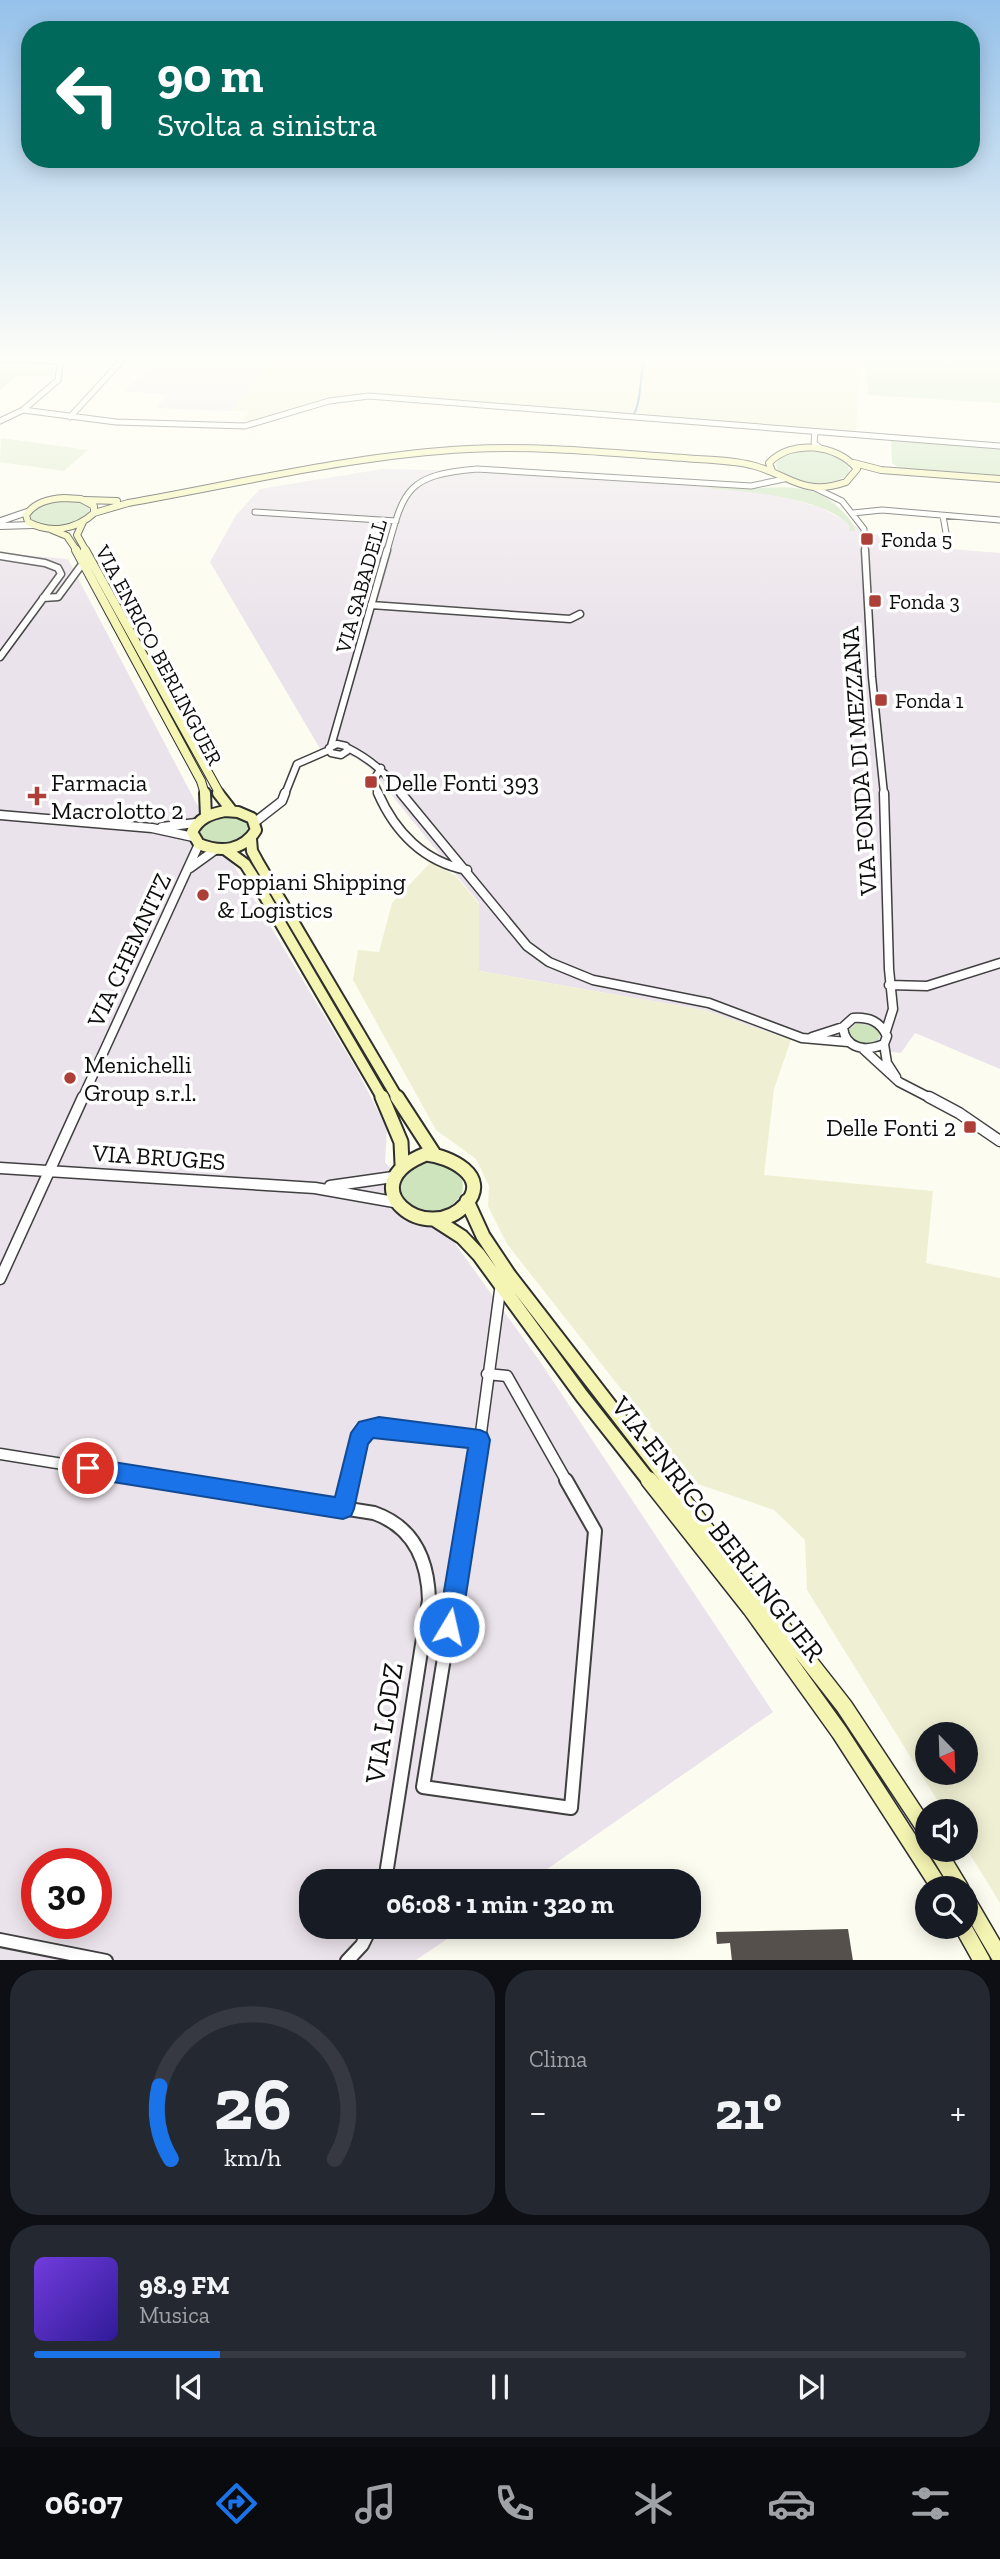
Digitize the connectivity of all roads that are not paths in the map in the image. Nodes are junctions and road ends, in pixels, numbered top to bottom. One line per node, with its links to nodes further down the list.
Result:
1 (443, 448): 14 (main road)
2 (600, 448): 6 (main road)
3 (803, 448): 6 (main road)
4 (814, 448): 5 (main road)
5 (821, 449): 7 (main road)
6 (772, 457): 8 (main road)
7 (854, 463): 9 (main road); 11 (main road)
8 (772, 471): 10 (main road); 18 (main road)
9 (853, 477): 11 (main road); 12 (main road)
10 (784, 479): 13 (main road); 22 (street, VIA SABADELL)
11 (1000, 482)
12 (842, 483): 13 (main road); 15 (street)
13 (804, 485): 15 (street)
14 (85, 500): 16 (main road); 18 (main road)
15 (842, 501): 19 (street)
16 (27, 512): 24 (street); 25 (main road)
17 (255, 512): 22 (street)
18 (94, 513): 23 (main road)
19 (853, 513): 20 (street); 50 (street, VIA FONDA DI MEZZANA)
20 (943, 516): 21 (street); 27 (street)
21 (1000, 520)
22 (396, 521): 31 (street, VIA SABADELL)
23 (83, 522): 26 (main road); 38 (main road, VIA ENRICO BERLINGUER)
24 (0, 523): 25 (street)
25 (33, 525): 26 (main road)
26 (50, 529): 29 (main road, VIA ENRICO BERLINGUER)
27 (948, 544)
28 (0, 556): 30 (street)
29 (83, 563): 30 (street); 40 (main road, VIA ENRICO BERLINGUER)
30 (43, 598): 33 (street)
31 (371, 605): 32 (street); 34 (street, VIA SABADELL)
32 (580, 614)
33 (0, 657)
34 (336, 735): 35 (street); 36 (street, VIA SABADELL)
35 (345, 748): 36 (street); 37 (street)
36 (331, 750): 41 (street)
37 (381, 768): 48 (street); 48 (street)
38 (232, 811): 40 (main road); 41 (main road)
39 (0, 816): 43 (street)
40 (206, 816): 42 (main road)
41 (251, 818): 44 (main road)
42 (196, 823): 43 (street); 45 (main road)
43 (152, 828): 45 (street)
44 (251, 839): 46 (main road); 61 (main road, VIA ENRICO BERLINGUER)
45 (196, 841): 46 (main road); 47 (street, VIA CHEMNITZ)
46 (221, 850): 47 (street, VIA CHEMNITZ); 62 (main road)
47 (190, 868): 64 (street, VIA CHEMNITZ)
48 (467, 870): 55 (street)
49 (1000, 963): 50 (street)
50 (889, 985): 51 (street, VIA FONDA DI MEZZANA)
51 (893, 1009): 52 (street); 54 (street, VIA FONDA DI MEZZANA)
52 (872, 1019): 53 (street); 54 (street)
53 (843, 1027): 55 (street); 56 (street)
54 (886, 1031): 57 (street)
55 (805, 1038): 56 (street)
56 (848, 1042): 58 (street)
57 (884, 1044): 58 (street); 59 (street)
58 (862, 1048): 59 (street)
59 (899, 1083): 60 (street)
60 (1000, 1140)
61 (434, 1154): 62 (main road); 67 (main road, VIA ENRICO BERLINGUER)
62 (402, 1164): 65 (main road)
63 (0, 1168): 64 (street, VIA BRUGES)
64 (49, 1171): 66 (street, VIA BRUGES); 70 (street, VIA CHEMNITZ)
65 (393, 1177): 66 (street, VIA BRUGES); 68 (main road)
66 (315, 1188): 68 (street, VIA BRUGES)
67 (467, 1201): 69 (main road); 76 (main road, VIA ENRICO BERLINGUER)
68 (394, 1202): 69 (main road, VIA ENRICO BERLINGUER)
69 (434, 1219): 71 (main road, VIA ENRICO BERLINGUER)
70 (0, 1279)
71 (500, 1283): 72 (street); 78 (main road, VIA ENRICO BERLINGUER)
72 (487, 1374): 73 (street); 73 (street)
73 (480, 1440): 75 (street)
74 (0, 1454): 75 (street, VIA LODZ)
75 (343, 1509): 77 (street, VIA LODZ)
76 (915, 1813)
77 (386, 1869)
78 (932, 1876)
79 (978, 1936): 83 (main road)
80 (365, 1939): 85 (street)
81 (974, 1939): 86 (main road)
82 (0, 1940): 84 (street)
83 (1000, 1957)
84 (101, 1960)
85 (348, 1960)
86 (982, 1960)

